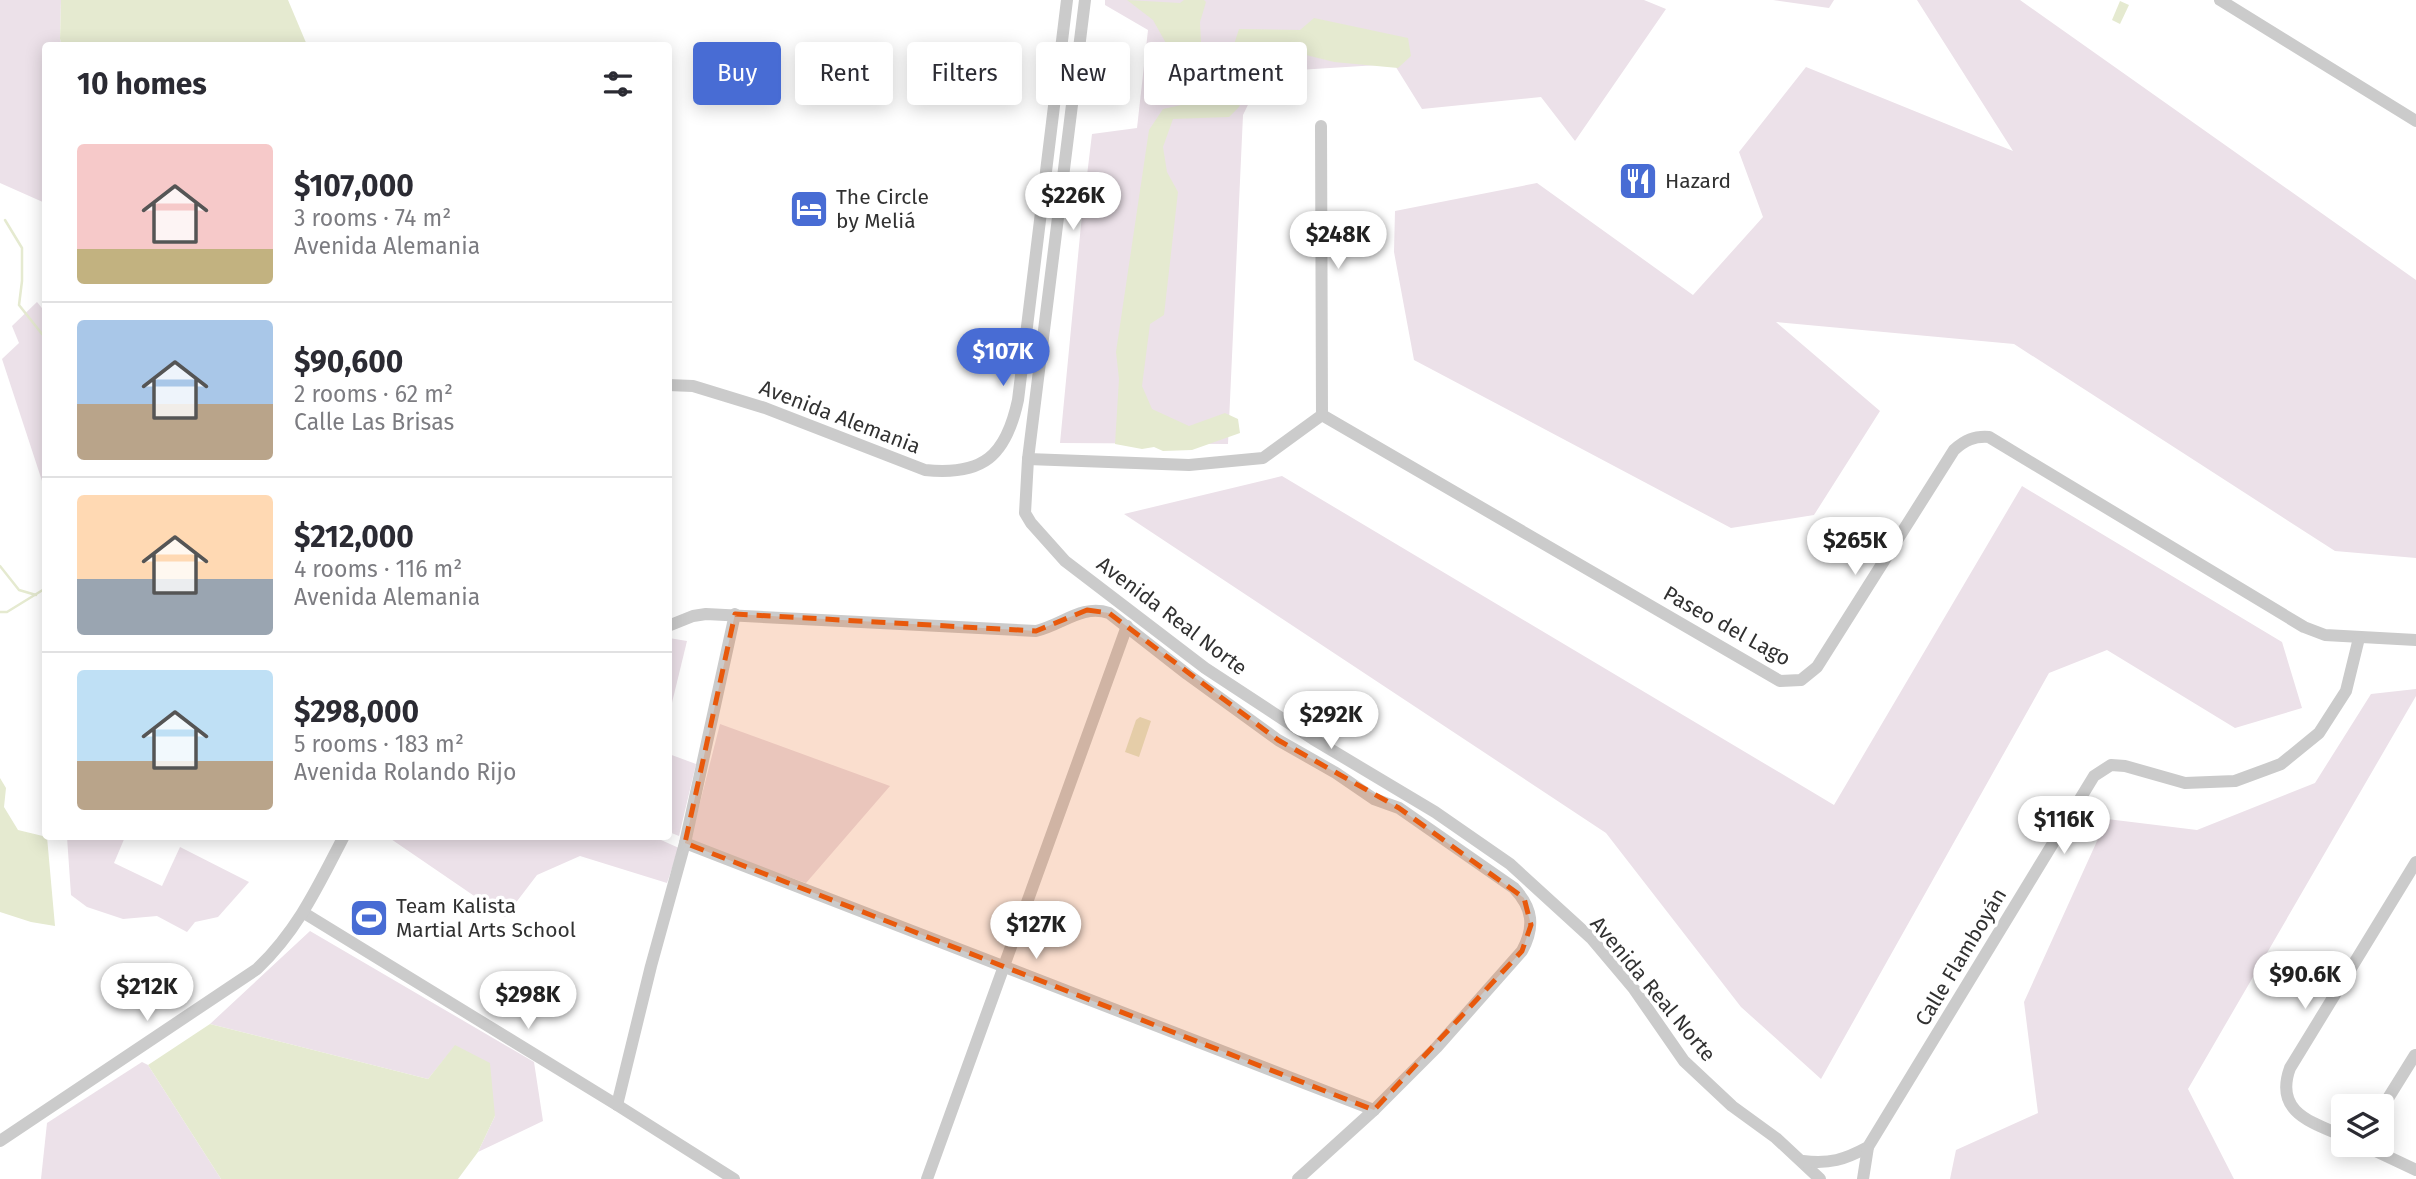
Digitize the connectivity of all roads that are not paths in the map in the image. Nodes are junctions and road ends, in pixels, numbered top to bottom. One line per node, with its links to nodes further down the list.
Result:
1 (1067, 0): 6 (street, Avenida Alemania)
2 (1085, 0): 8 (street, Avenida Real Norte)
3 (2220, 0): 4 (street)
4 (2416, 121)
5 (1321, 126): 7 (street)
6 (672, 385)
7 (1322, 415): 8 (street); 12 (street, Paseo del Lago)
8 (1028, 459): 27 (street, Avenida Real Norte)
9 (735, 614): 10 (street); 11 (street); 15 (street)
10 (672, 624)
11 (1127, 626): 18 (street); 22 (street)
12 (2359, 638): 13 (street); 25 (street, Calle Flamboyán)
13 (2416, 640)
14 (342, 840): 17 (street)
15 (685, 843): 18 (street); 21 (street)
16 (2416, 862): 23 (street)
17 (304, 913): 21 (street); 24 (street)
18 (1005, 967): 22 (street); 30 (street)
19 (2415, 1055): 20 (street)
20 (2391, 1094)
21 (617, 1104): 29 (street)
22 (1374, 1110): 31 (street)
23 (2331, 1130)
24 (0, 1141)
25 (1868, 1147): 27 (street); 33 (street)
26 (2388, 1157): 28 (street)
27 (1803, 1161): 32 (street, Avenida Real Norte)
28 (2416, 1170)
29 (734, 1179)
30 (927, 1179)
31 (1298, 1179)
32 (1820, 1179)
33 (1863, 1179)

